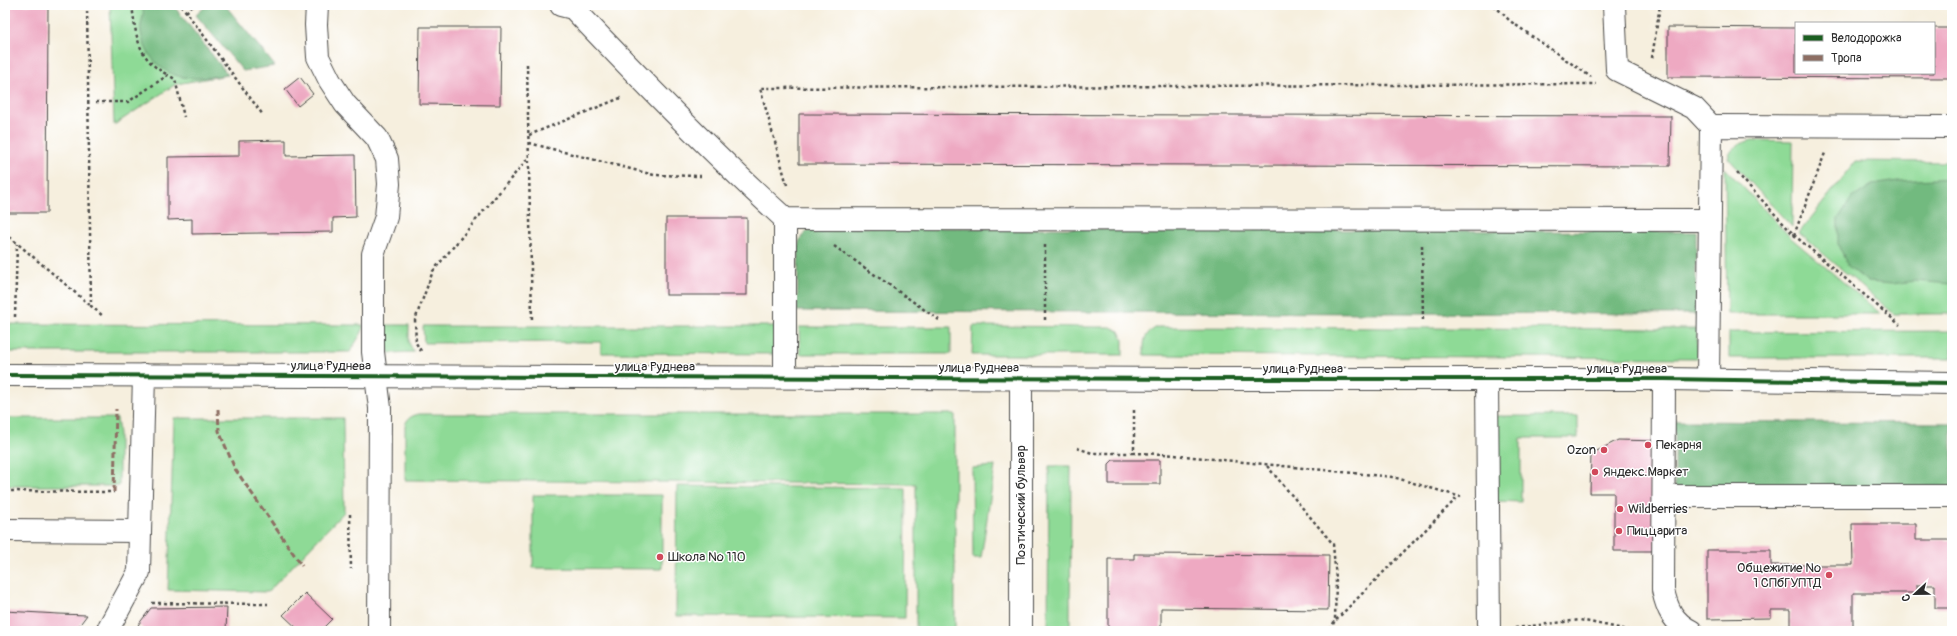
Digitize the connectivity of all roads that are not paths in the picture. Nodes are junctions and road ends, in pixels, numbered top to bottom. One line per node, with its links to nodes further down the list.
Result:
1 (317, 5): 10 (street)
2 (561, 5): 6 (street)
3 (1614, 5): 5 (street)
4 (1952, 127): 5 (street)
5 (1711, 136): 7 (street)
6 (791, 220): 7 (street); 11 (street)
7 (1709, 220): 15 (street)
8 (5, 375): 9 (street, улица Руднева)
9 (144, 375): 10 (street, улица Руднева); 20 (street)
10 (376, 376): 11 (street, улица Руднева); 22 (street)
11 (785, 377): 12 (street, улица Руднева)
12 (1022, 378): 13 (street, улица Руднева); 23 (street, Поэтический бульвар)
13 (1487, 379): 14 (street, улица Руднева); 24 (street)
14 (1664, 379): 15 (street, улица Руднева); 17 (street)
15 (1708, 380): 16 (street, улица Руднева)
16 (1952, 383)
17 (1664, 496): 18 (street); 25 (street)
18 (1952, 496)
19 (5, 530): 20 (street)
20 (140, 531): 21 (street)
21 (107, 631)
22 (379, 631)
23 (1020, 631)
24 (1488, 631)
25 (1691, 631)

